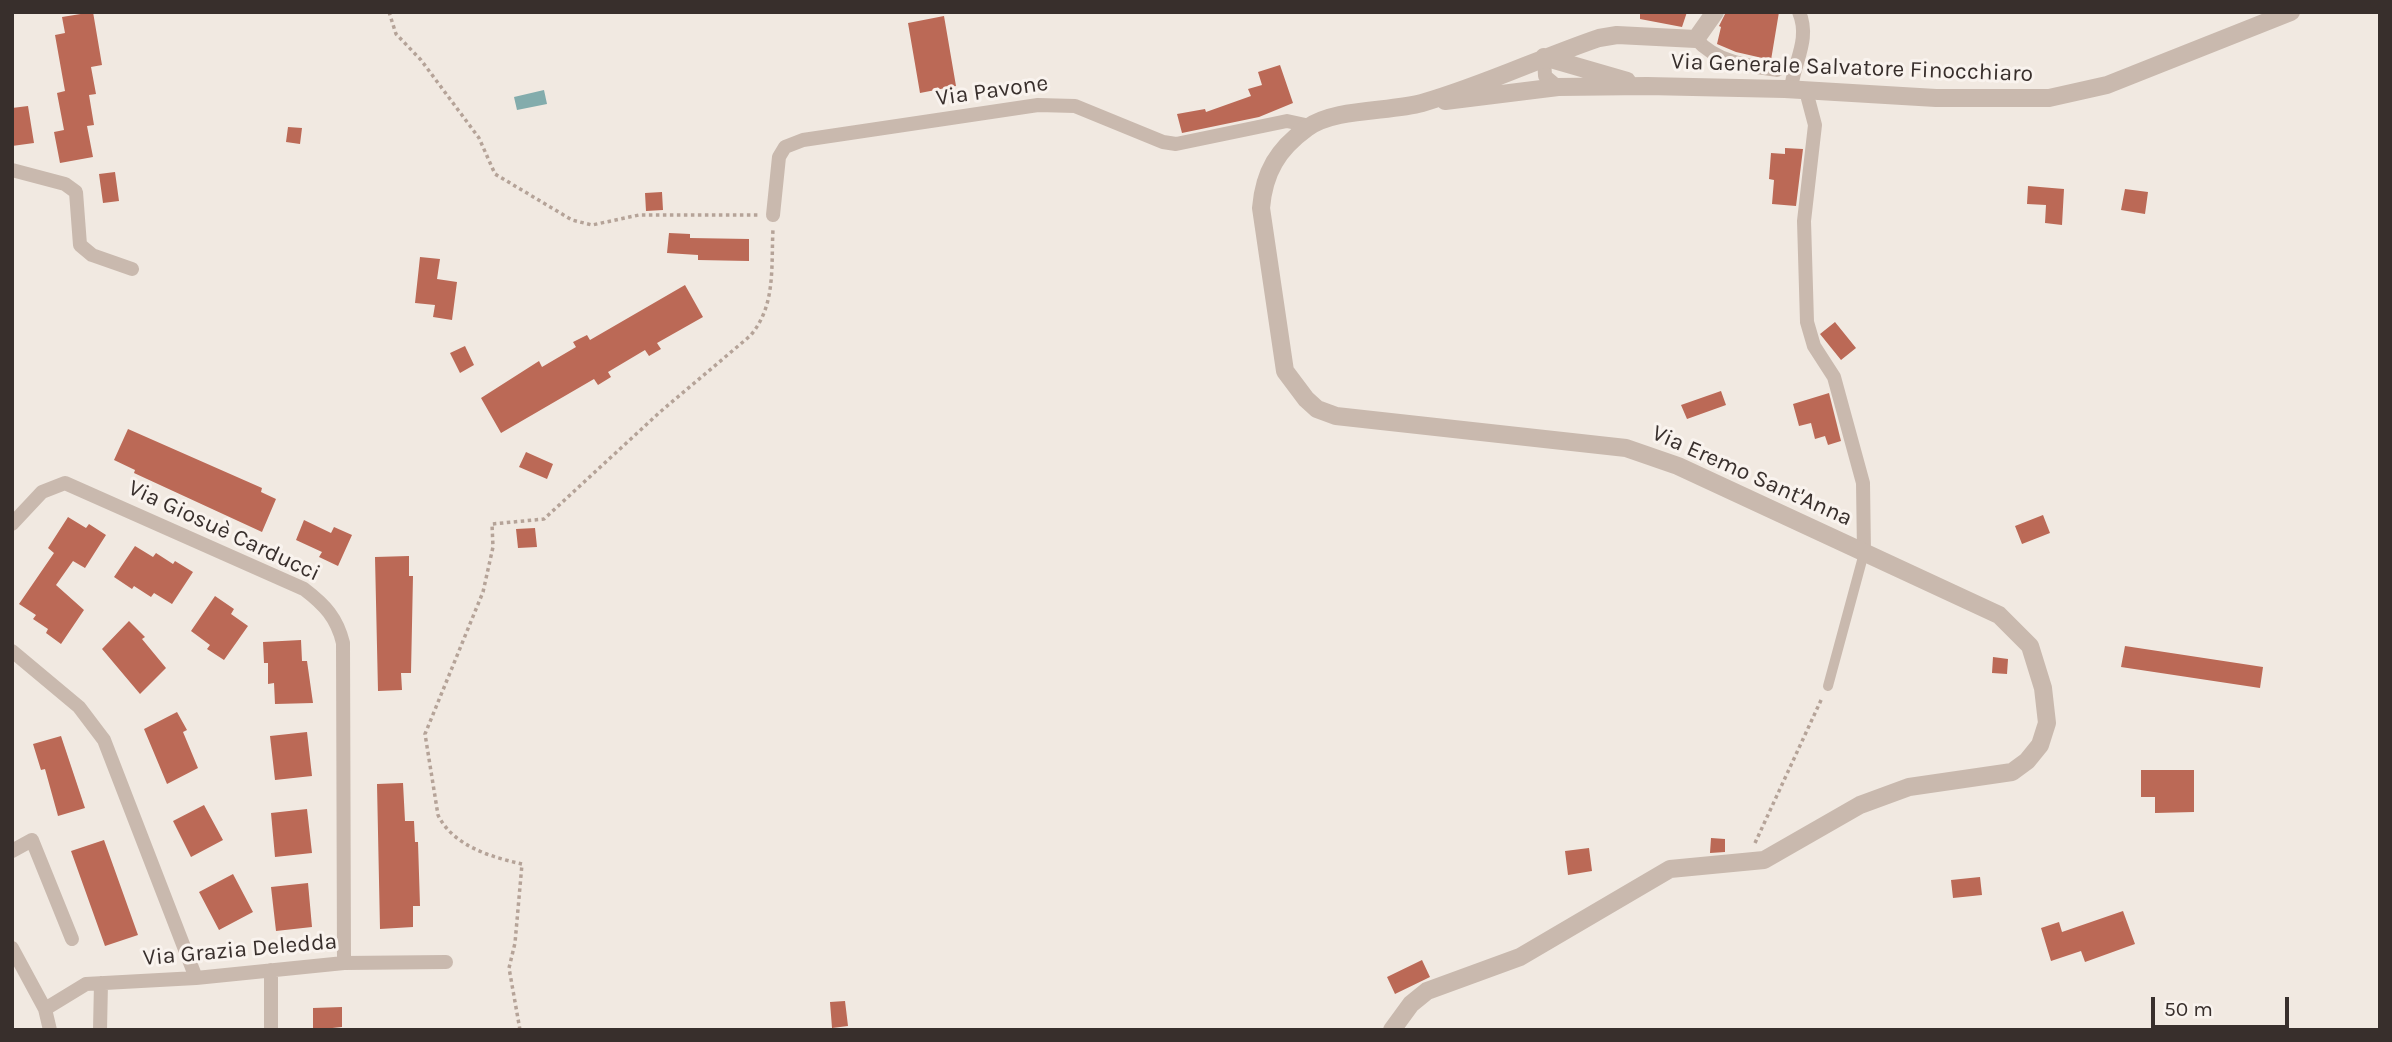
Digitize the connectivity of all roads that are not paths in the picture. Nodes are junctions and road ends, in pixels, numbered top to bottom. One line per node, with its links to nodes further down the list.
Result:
1 (1715, 12): 4 (street)
2 (1799, 12): 9 (street)
3 (2291, 12): 9 (street, Via Generale Salvatore Finocchiaro)
4 (1696, 39): 5 (street, Via Eremo Sant'Anna); 6 (street)
5 (1544, 57): 7 (street); 8 (street); 10 (street, Via Eremo Sant'Anna)
6 (1777, 70)
7 (1647, 86): 8 (street); 9 (street, Via Generale Salvatore Finocchiaro)
8 (1558, 87): 10 (street)
9 (1799, 90): 16 (street)
10 (1421, 103): 11 (street, Via Eremo Sant'Anna)
11 (1310, 126): 13 (street, Via Pavone); 16 (street, Via Eremo Sant'Anna)
12 (12, 170): 14 (street)
13 (773, 215)
14 (132, 269)
15 (12, 524): 23 (street, Via Giosuè Carducci)
16 (1864, 553): 18 (street); 31 (street, Via Eremo Sant'Anna)
17 (12, 651): 25 (street)
18 (1828, 686)
19 (12, 850): 20 (street)
20 (72, 939)
21 (12, 948): 27 (street)
22 (446, 962): 23 (street, Via Grazia Deledda)
23 (344, 963): 24 (street, Via Grazia Deledda)
24 (271, 970): 25 (street, Via Grazia Deledda); 30 (street)
25 (196, 978): 26 (street, Via Grazia Deledda)
26 (101, 983): 27 (street, Via Grazia Deledda); 29 (street)
27 (45, 1009): 28 (street)
28 (50, 1030)
29 (100, 1030)
30 (271, 1030)
31 (1392, 1030)

